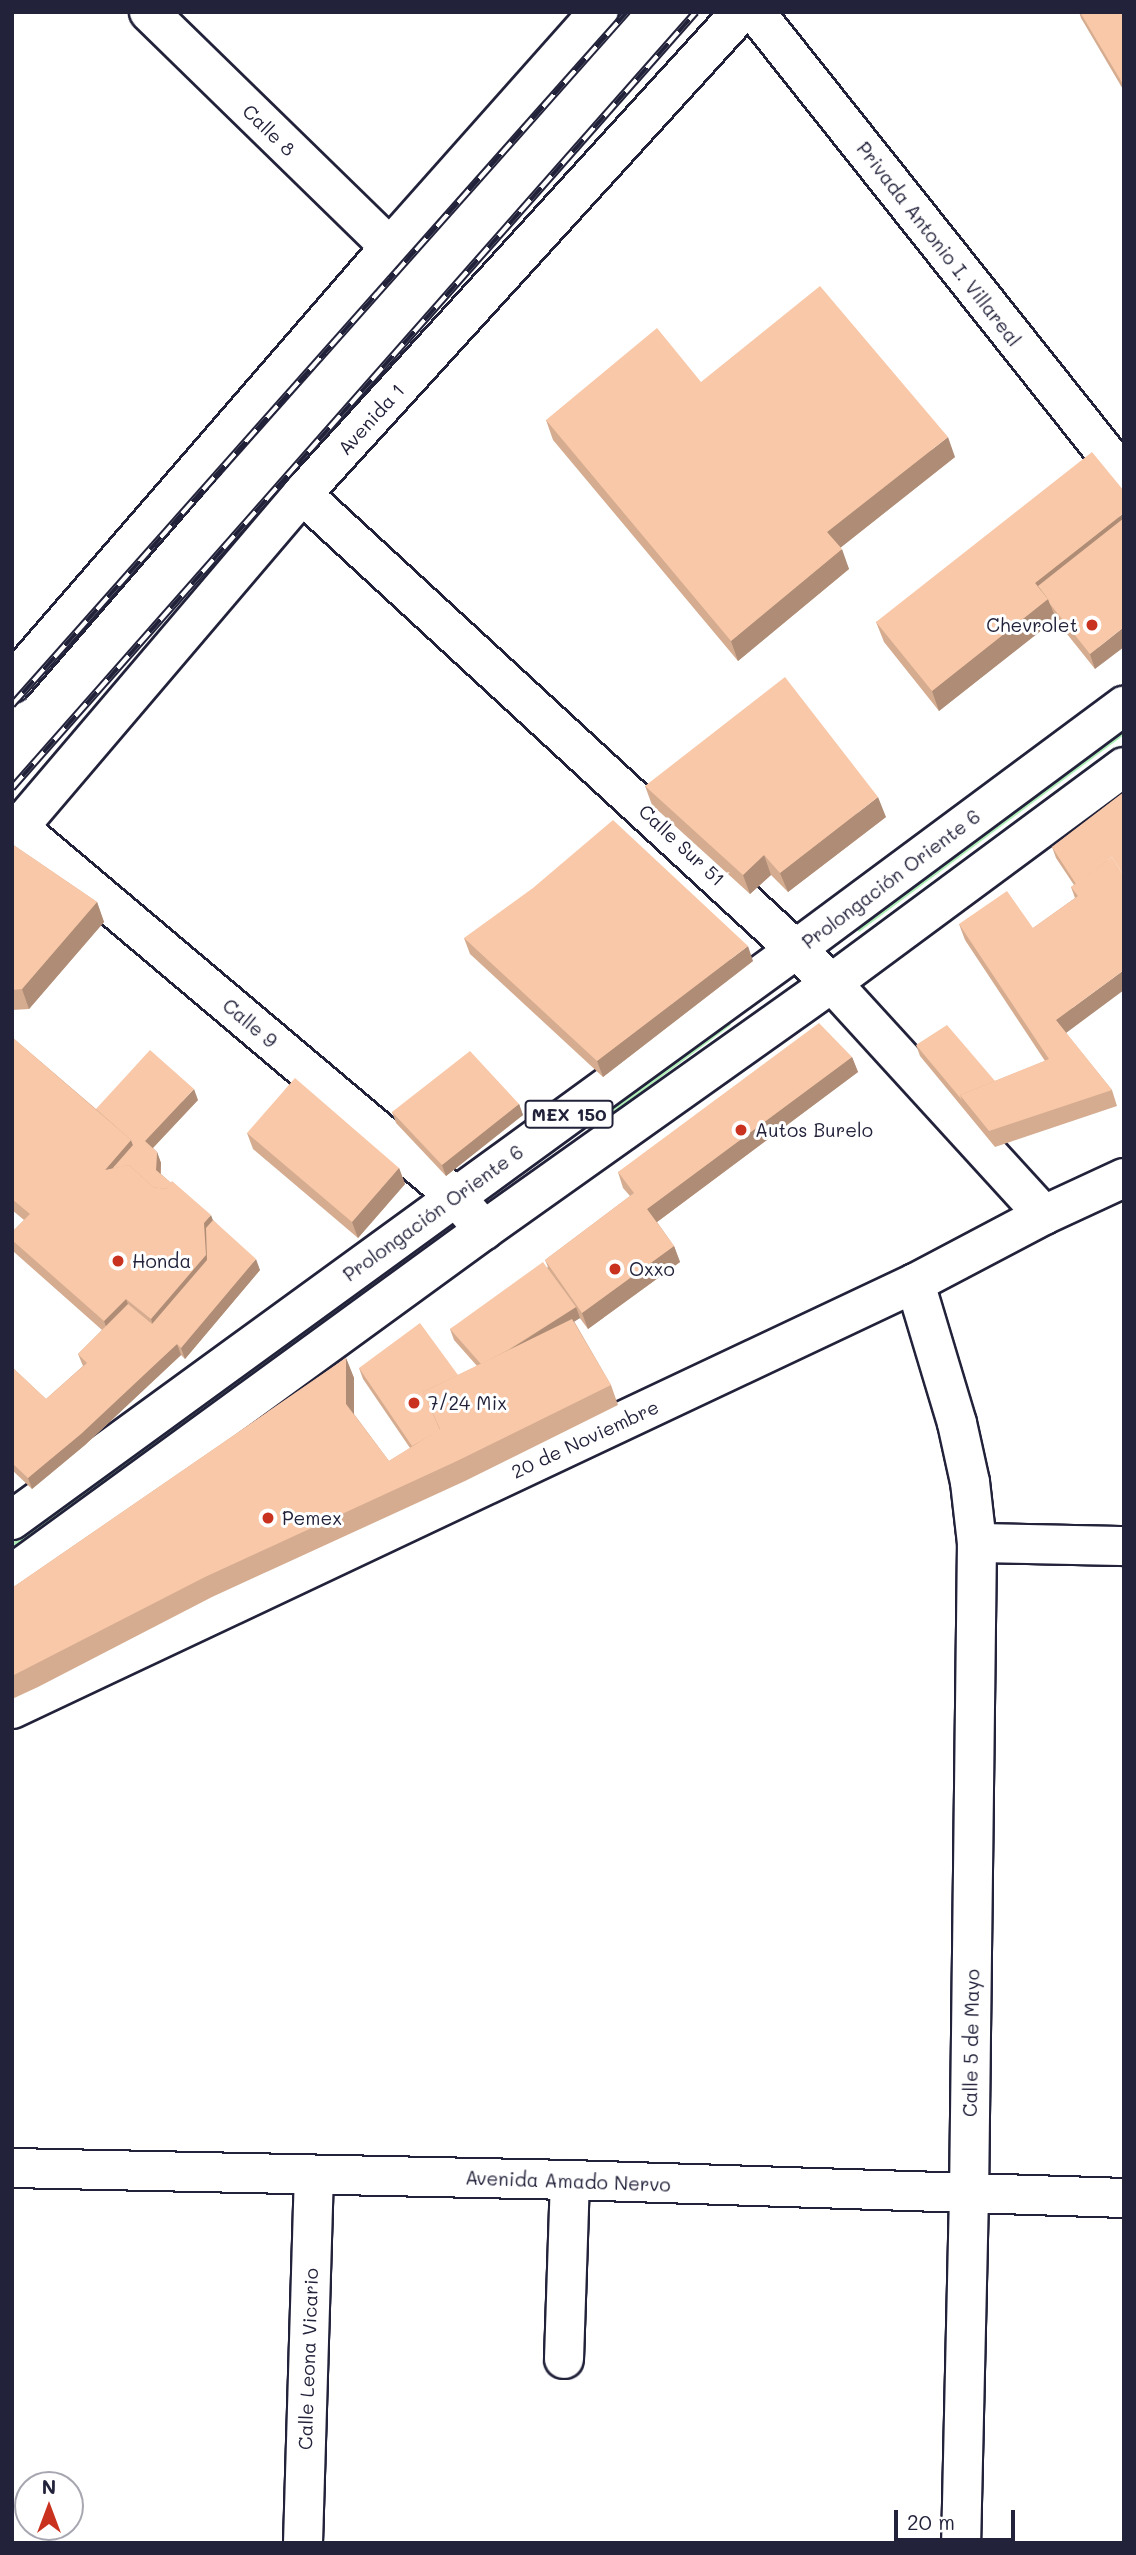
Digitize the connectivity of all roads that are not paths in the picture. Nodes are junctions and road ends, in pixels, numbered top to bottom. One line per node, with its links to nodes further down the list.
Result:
1 (149, 12): 5 (street, Calle 8)
2 (599, 12): 5 (street)
3 (741, 12): 7 (street, Avenida 1)
4 (755, 12): 6 (street, Privada Antonio I. Villareal)
5 (390, 247): 8 (street)
6 (1124, 476)
7 (302, 494): 11 (street, Avenida 1); 12 (street, Calle Sur 51)
8 (12, 683)
9 (1124, 706): 12 (street, Prolongación Oriente 6 / MEX 150)
10 (1124, 767): 13 (street, MEX 150)
11 (14, 828): 15 (street, Calle 9)
12 (795, 950): 13 (street, Calle Sur 51); 15 (street, Prolongación Oriente 6 / MEX 150)
13 (832, 983): 16 (street, Calle Sur 51); 17 (street, MEX 150)
14 (1124, 1178): 16 (street, 20 de Noviembre)
15 (455, 1196): 17 (street, Calle 9); 19 (street, Prolongación Oriente 6 / MEX 150)
16 (1044, 1215): 18 (street, 20 de Noviembre)
17 (484, 1230): 22 (street, MEX 150)
18 (915, 1283): 20 (street); 23 (street, 20 de Noviembre)
19 (12, 1520)
20 (977, 1543): 21 (street); 27 (street, Calle 5 de Mayo)
21 (1124, 1546)
22 (12, 1574)
23 (12, 1709)
24 (12, 2168): 25 (street, Avenida Amado Nervo)
25 (314, 2176): 26 (street, Avenida Amado Nervo); 30 (street, Calle Leona Vicario)
26 (570, 2180): 27 (street, Avenida Amado Nervo); 29 (street)
27 (969, 2195): 28 (street, Avenida Amado Nervo); 31 (street, Calle 5 de Mayo)
28 (1124, 2198)
29 (564, 2359)
30 (303, 2543)
31 (961, 2543)

